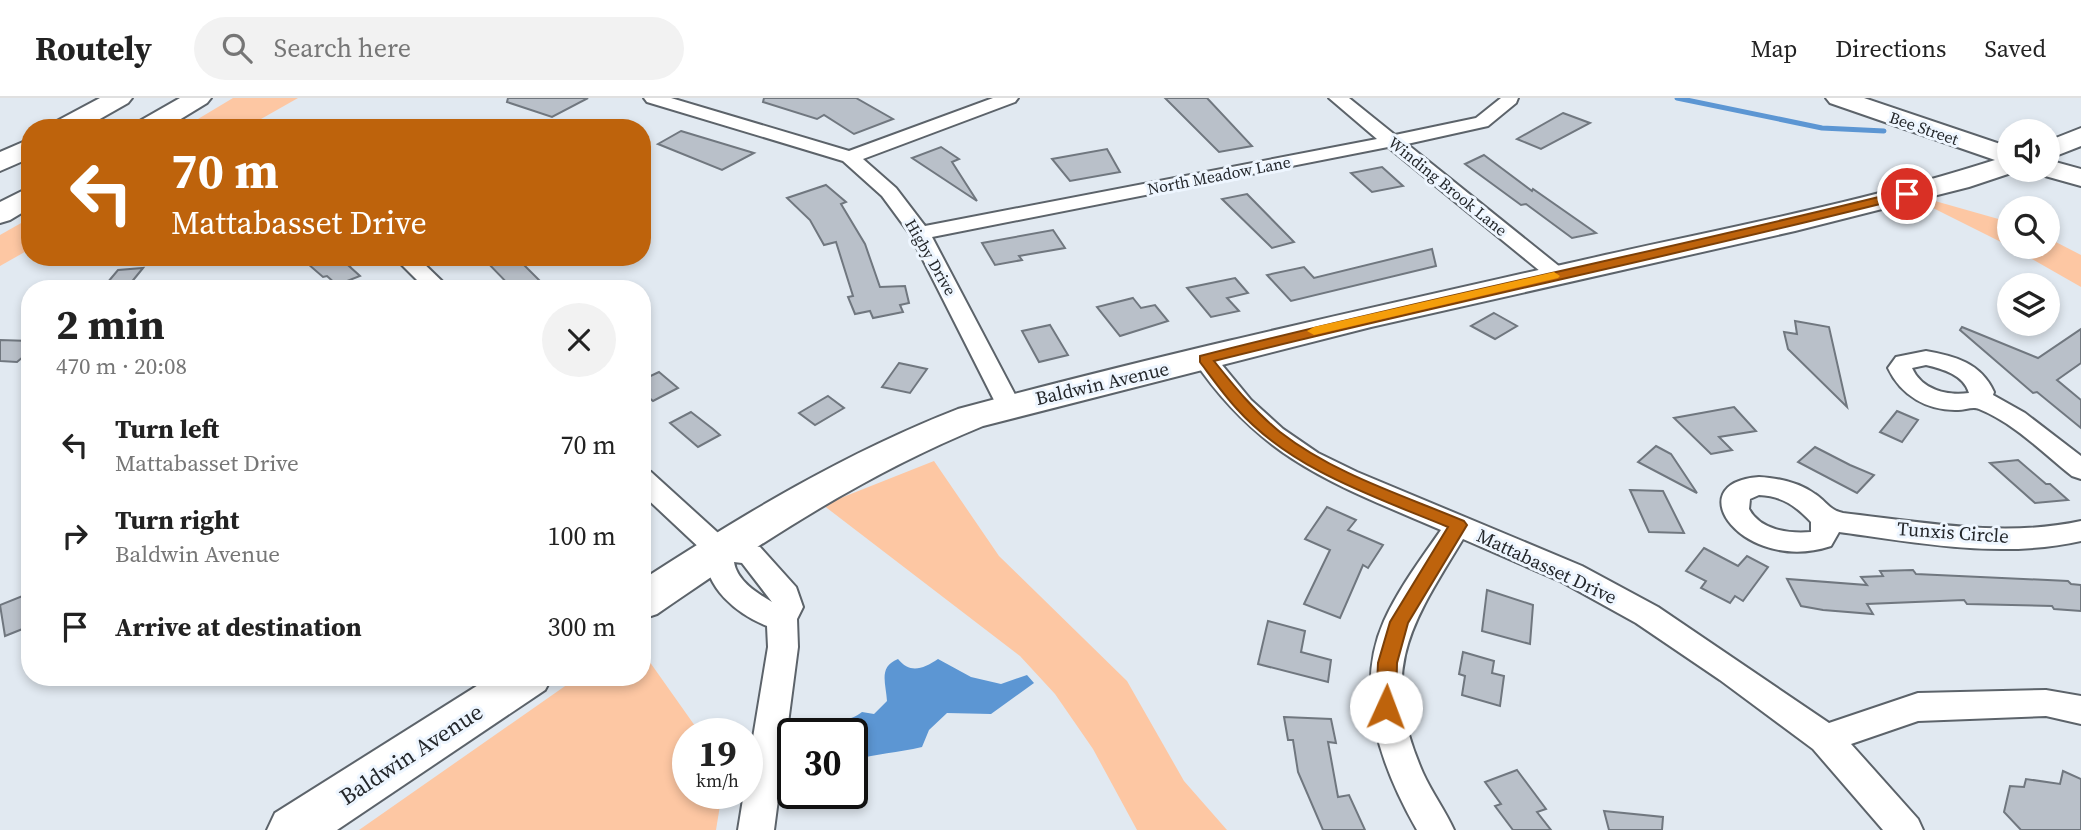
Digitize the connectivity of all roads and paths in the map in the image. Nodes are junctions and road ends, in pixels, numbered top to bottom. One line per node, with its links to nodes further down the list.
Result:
1 (99, 98): 9 (main road)
2 (119, 98): 10 (main road)
3 (198, 98): 11 (main road)
4 (653, 98): 17 (street, Higby Drive)
5 (1009, 98): 17 (street)
6 (1338, 98): 13 (street, Winding Brook Lane)
7 (1839, 98): 16 (main road, Bee Street)
8 (1514, 99): 13 (street, North Meadow Lane)
9 (63, 119)
10 (80, 119)
11 (162, 119)
12 (2081, 136): 14 (main road)
13 (1392, 141): 24 (street, North Meadow Lane); 26 (street, Winding Brook Lane)
14 (2060, 146)
15 (21, 152): 18 (main road)
16 (1997, 152)
17 (850, 157): 24 (street, Higby Drive)
18 (0, 163)
19 (1997, 168): 26 (main road, Baldwin Avenue)
20 (2060, 172): 21 (main road)
21 (2081, 178)
22 (21, 201): 23 (main road)
23 (0, 214)
24 (920, 233): 30 (street, Higby Drive)
25 (414, 266): 27 (street)
26 (1559, 275): 28 (main road, Baldwin Avenue)
27 (429, 280)
28 (1205, 359): 30 (main road, Baldwin Avenue); 34 (street, Mattabasset Drive)
29 (1979, 398): 31 (street)
30 (1009, 405): 36 (main road, Baldwin Avenue)
31 (2081, 470)
32 (651, 486): 36 (street)
33 (1824, 519): 35 (street, Tunxis Circle)
34 (1458, 525): 40 (street, Mattabasset Drive); 43 (street)
35 (2081, 531)
36 (719, 550): 37 (main road, Baldwin Avenue); 42 (street)
37 (651, 595)
38 (515, 686): 41 (main road, Baldwin Avenue)
39 (2081, 709): 40 (street)
40 (1825, 739): 44 (street, Mattabasset Drive)
41 (293, 830)
42 (755, 830)
43 (1436, 830)
44 (1905, 830)

